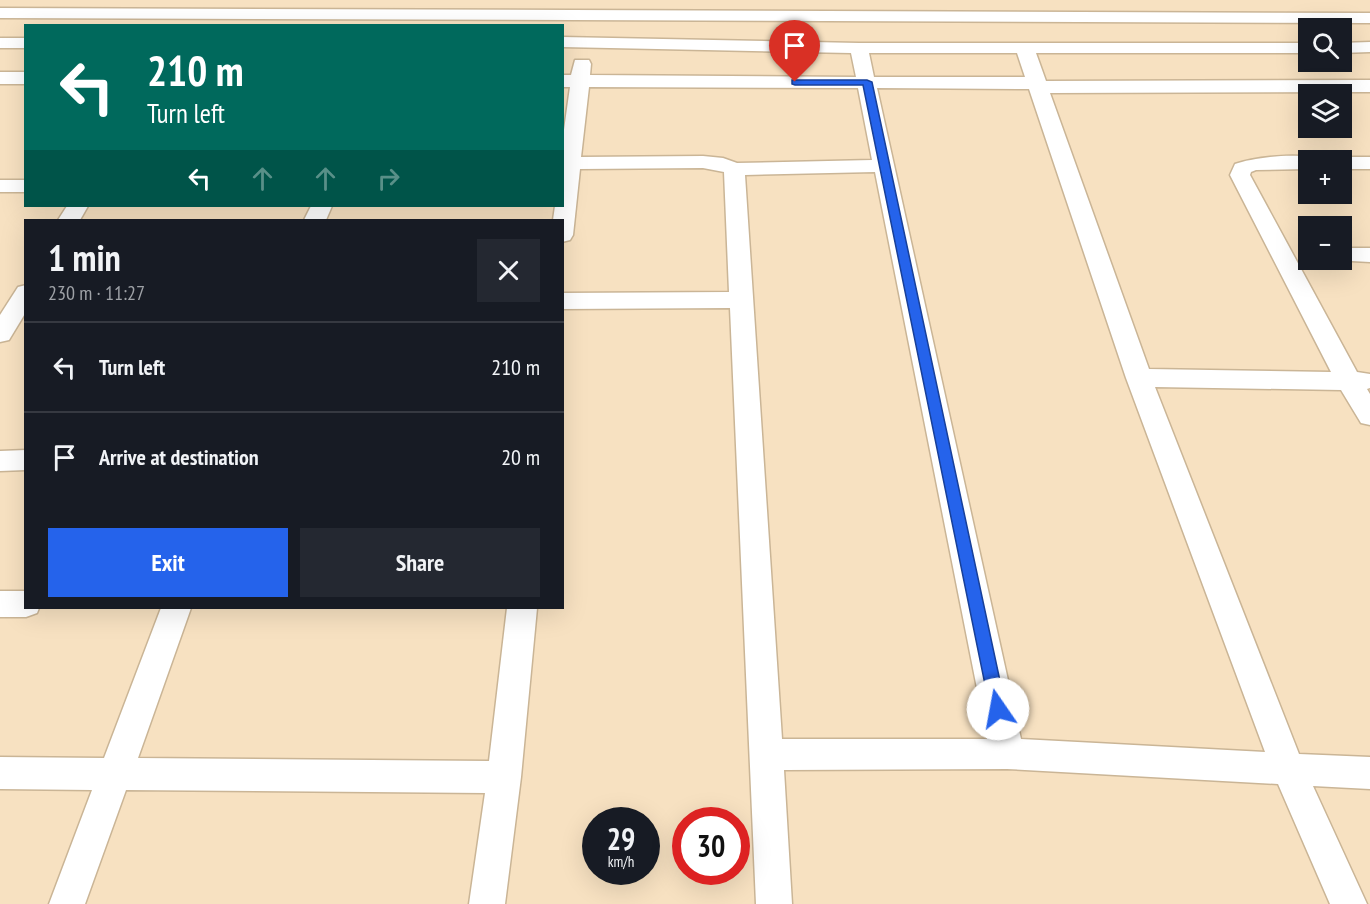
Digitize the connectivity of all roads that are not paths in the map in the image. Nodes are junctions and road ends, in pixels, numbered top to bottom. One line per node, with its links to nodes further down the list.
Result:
1 (1260, 0): 7 (street)
2 (589, 9): 5 (street); 7 (street); 11 (street)
3 (0, 13): 4 (street)
4 (197, 13): 5 (street)
5 (388, 13)
6 (1370, 18): 7 (street)
7 (1274, 19)
8 (564, 42): 11 (street)
9 (0, 43): 10 (street)
10 (24, 43)
11 (585, 43): 13 (street); 19 (street)
12 (1370, 47): 15 (street)
13 (859, 48): 16 (street); 20 (street)
14 (1298, 48): 16 (street)
15 (1352, 48)
16 (1025, 49): 21 (street)
17 (0, 78): 18 (street)
18 (24, 78)
19 (571, 81): 20 (street); 23 (street)
20 (867, 82): 21 (street); 27 (street)
21 (1038, 85): 22 (street); 40 (street)
22 (1370, 86)
23 (569, 153): 28 (street); 31 (street)
24 (1370, 163): 26 (street)
25 (1298, 164): 32 (street)
26 (1352, 164)
27 (884, 166): 28 (street); 49 (street)
28 (734, 169): 37 (street)
29 (0, 186): 30 (street)
30 (24, 186)
31 (564, 219)
32 (1282, 255): 33 (street); 41 (street)
33 (1298, 255)
34 (1352, 255): 35 (street)
35 (1370, 255)
36 (24, 295): 39 (street)
37 (740, 300): 38 (street); 50 (street)
38 (564, 301)
39 (9, 321)
40 (1140, 378): 41 (street); 51 (street)
41 (1359, 381): 42 (street)
42 (1370, 416)
43 (24, 460): 44 (street)
44 (0, 461)
45 (0, 604): 46 (street)
46 (24, 604)
47 (176, 609): 53 (street)
48 (522, 609): 55 (street)
49 (1007, 754): 50 (street); 51 (street)
50 (766, 755): 58 (street)
51 (1289, 770): 54 (street); 59 (street)
52 (0, 773): 53 (street)
53 (115, 773): 55 (street); 56 (street)
54 (1370, 773)
55 (504, 777): 57 (street)
56 (66, 904)
57 (487, 904)
58 (774, 904)
59 (1349, 904)

